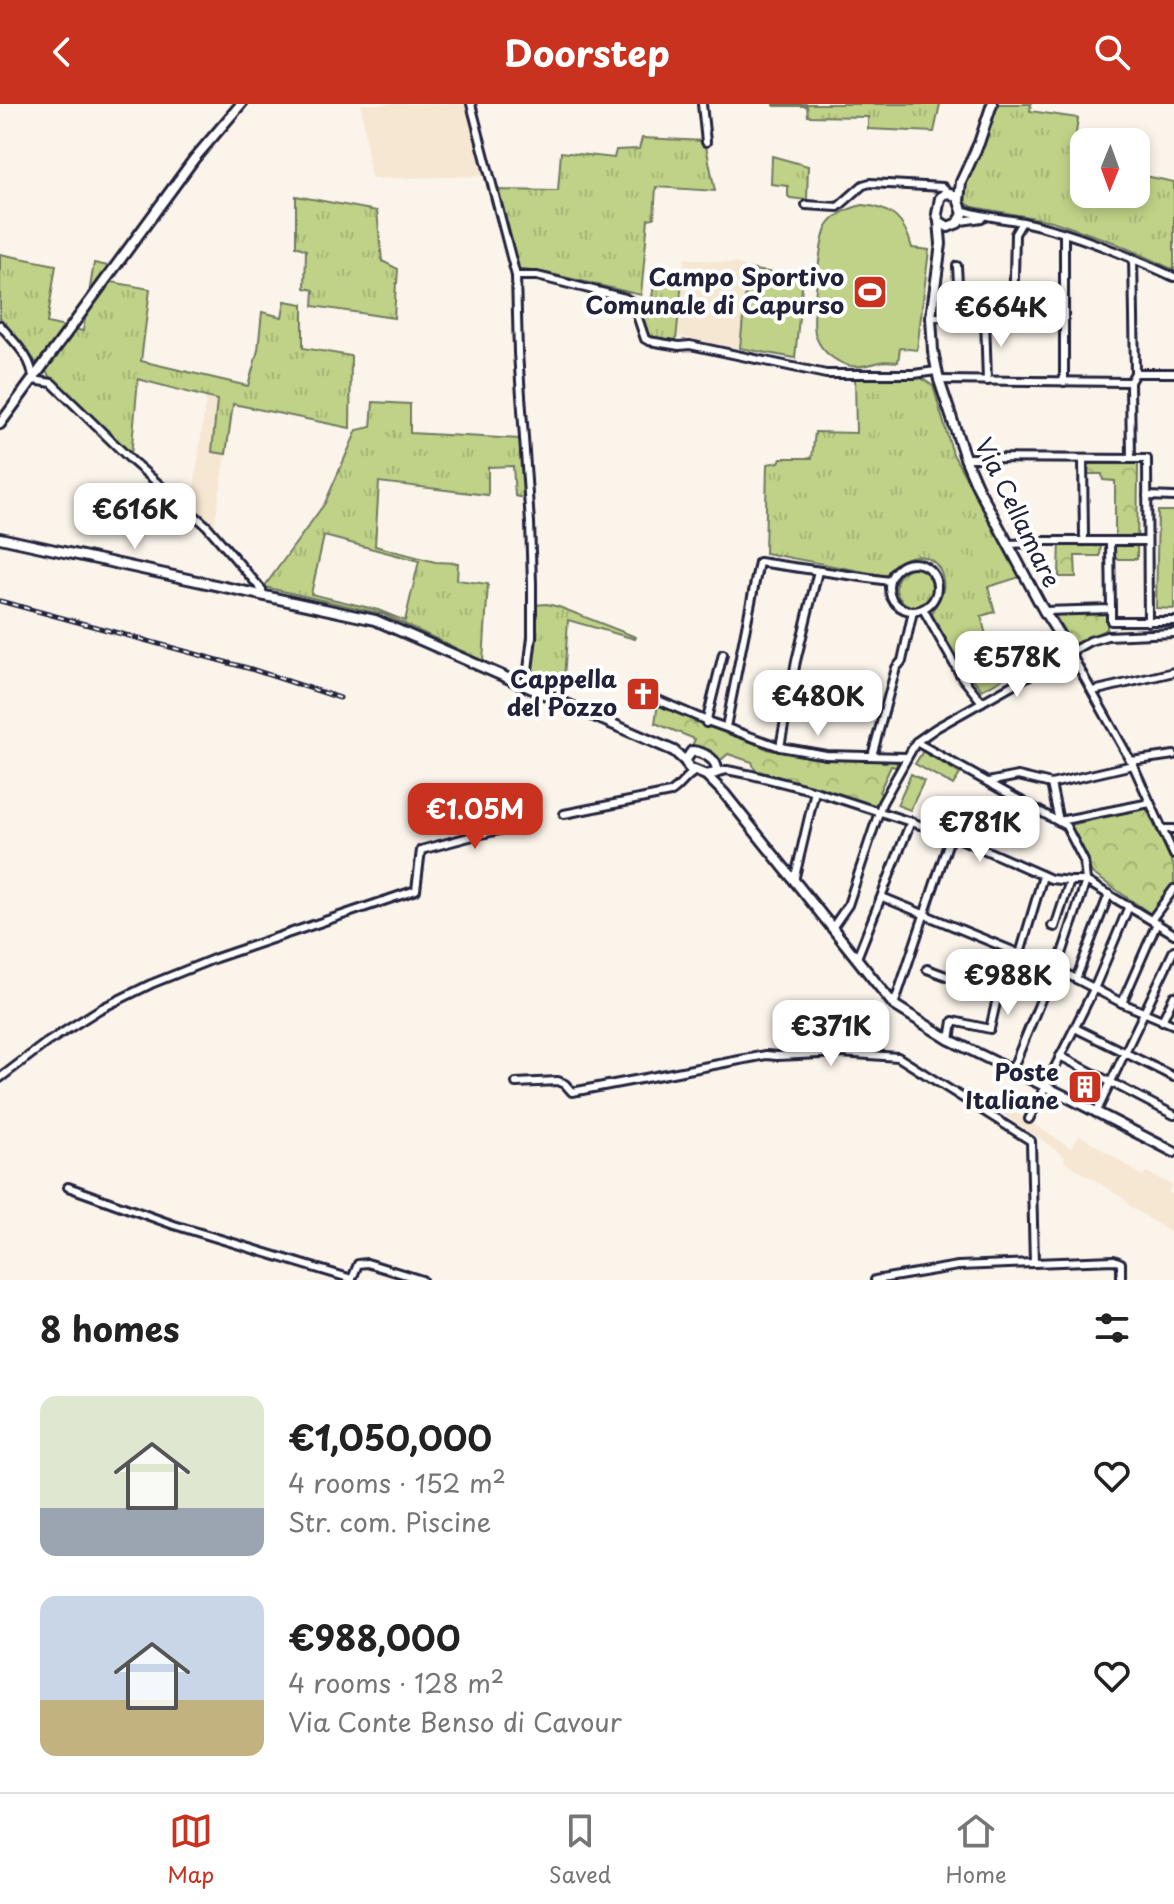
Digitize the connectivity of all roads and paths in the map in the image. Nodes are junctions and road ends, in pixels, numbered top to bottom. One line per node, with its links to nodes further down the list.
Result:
1 (241, 104): 27 (main road)
2 (471, 104): 19 (street)
3 (702, 104): 5 (street)
4 (992, 104): 6 (main road)
5 (706, 142)
6 (961, 182): 7 (main road); 9 (main road)
7 (945, 194): 8 (street); 9 (main road); 11 (main road, Via Cellamare)
8 (806, 205)
9 (960, 206): 10 (street); 12 (main road)
10 (986, 217): 12 (street); 13 (street)
11 (939, 221): 14 (main road); 16 (main road, Via Cellamare)
12 (961, 221): 14 (main road, Via Cellamare)
13 (1022, 222): 15 (street); 24 (street)
14 (952, 226): 16 (main road, Via Cellamare)
15 (1064, 234): 17 (street); 25 (street)
16 (941, 244): 21 (main road, Via Cellamare)
17 (1133, 258): 20 (street); 29 (street)
18 (957, 266): 22 (street)
19 (516, 276): 31 (street); 60 (street)
20 (1174, 277)
21 (931, 317): 22 (street); 31 (main road, Via Cellamare)
22 (960, 318): 23 (street)
23 (985, 318): 24 (street); 33 (street)
24 (1013, 318): 25 (street)
25 (1064, 319): 34 (street)
26 (0, 325): 28 (street)
27 (48, 358): 28 (street); 32 (main road)
28 (28, 359): 32 (street)
29 (1135, 373): 30 (street); 35 (street)
30 (1174, 373)
31 (938, 376): 33 (street); 37 (main road, Via Cellamare)
32 (33, 380): 36 (main road); 49 (street)
33 (987, 381): 34 (street)
34 (1064, 382): 35 (street)
35 (1130, 382): 38 (street)
36 (0, 424)
37 (965, 458): 39 (street); 46 (main road, Via Cellamare)
38 (1131, 459): 39 (street); 40 (street)
39 (1083, 460): 42 (street)
40 (1147, 496): 41 (street); 44 (street)
41 (1174, 497)
42 (1084, 536)
43 (0, 538): 49 (main road)
44 (1147, 541): 46 (street); 55 (street)
45 (1110, 543): 51 (street)
46 (1008, 544): 53 (main road, Via Cellamare)
47 (818, 571): 48 (street); 65 (street); 67 (street)
48 (889, 581): 50 (street); 52 (street)
49 (263, 595): 60 (main road)
50 (923, 609): 52 (street); 63 (street)
51 (1111, 609): 53 (street); 55 (street)
52 (913, 611): 69 (street)
53 (1044, 611): 57 (main road, Via Cellamare)
54 (1174, 621): 55 (street)
55 (1148, 622)
56 (1174, 633): 57 (street)
57 (1070, 652): 61 (street); 63 (street)
58 (723, 654): 64 (street)
59 (1174, 672): 61 (street)
60 (526, 686): 71 (main road)
61 (1093, 691): 72 (street)
62 (658, 700): 64 (street)
63 (982, 702): 66 (street)
64 (706, 722): 65 (street)
65 (726, 727): 67 (street)
66 (916, 742): 70 (street); 75 (street)
67 (780, 747): 69 (street)
68 (1174, 755): 72 (street)
69 (872, 756): 70 (street)
70 (906, 757): 80 (street)
71 (687, 759): 73 (main road); 74 (main road); 76 (street)
72 (1132, 763): 77 (street); 79 (street)
73 (696, 771): 74 (main road); 76 (street)
74 (714, 771): 78 (street); 90 (main road)
75 (987, 783): 77 (street); 83 (street)
76 (679, 784): 81 (street)
77 (1051, 784): 83 (street)
78 (815, 791): 80 (street); 90 (street)
79 (1150, 803): 83 (street); 85 (street)
80 (878, 811): 82 (street); 100 (street)
81 (564, 814)
82 (911, 821): 87 (street); 95 (street)
83 (1059, 821): 92 (street)
84 (522, 825): 123 (street)
85 (1162, 829): 86 (street); 88 (street)
86 (1174, 829)
87 (951, 835): 89 (street); 97 (street)
88 (1174, 855)
89 (1043, 876): 91 (street); 104 (street)
90 (794, 881): 100 (main road)
91 (1070, 881): 92 (street); 99 (street)
92 (1086, 881): 94 (street); 107 (street)
93 (1174, 889): 98 (street)
94 (1109, 894): 96 (street); 108 (street)
95 (882, 897): 97 (street); 105 (street)
96 (1129, 906): 98 (street); 109 (street)
97 (923, 914): 102 (street); 113 (street)
98 (1154, 921): 101 (street); 112 (street)
99 (1052, 926)
100 (832, 928): 105 (main road)
101 (1174, 934)
102 (1008, 950): 104 (street); 110 (street)
103 (1174, 950): 114 (street)
104 (1020, 954): 107 (street)
105 (857, 958): 113 (main road)
106 (927, 969): 110 (street)
107 (1056, 969): 108 (street); 121 (street)
108 (1076, 979): 109 (street)
109 (1094, 989): 112 (street); 117 (street)
110 (998, 995): 118 (street)
111 (1174, 996): 115 (street)
112 (1122, 1003): 114 (street)
113 (894, 1005): 118 (main road)
114 (1145, 1013): 115 (street); 119 (street)
115 (1162, 1021): 116 (street)
116 (1174, 1025)
117 (1075, 1028): 119 (street); 120 (street)
118 (950, 1040): 121 (main road)
119 (1125, 1053): 122 (street); 124 (street)
120 (1060, 1056): 124 (street); 126 (street)
121 (1012, 1070): 126 (main road)
122 (1174, 1077)
123 (0, 1078)
124 (1111, 1082): 127 (street); 128 (street)
125 (516, 1083): 132 (street)
126 (1045, 1086): 127 (main road); 129 (street)
127 (1096, 1113): 130 (main road)
128 (1174, 1115)
129 (1029, 1119)
130 (1174, 1152)
131 (68, 1187): 133 (street)
132 (1034, 1263): 135 (street); 136 (street)
133 (351, 1279): 134 (street)
134 (422, 1280)
135 (875, 1280)
136 (1121, 1280)

